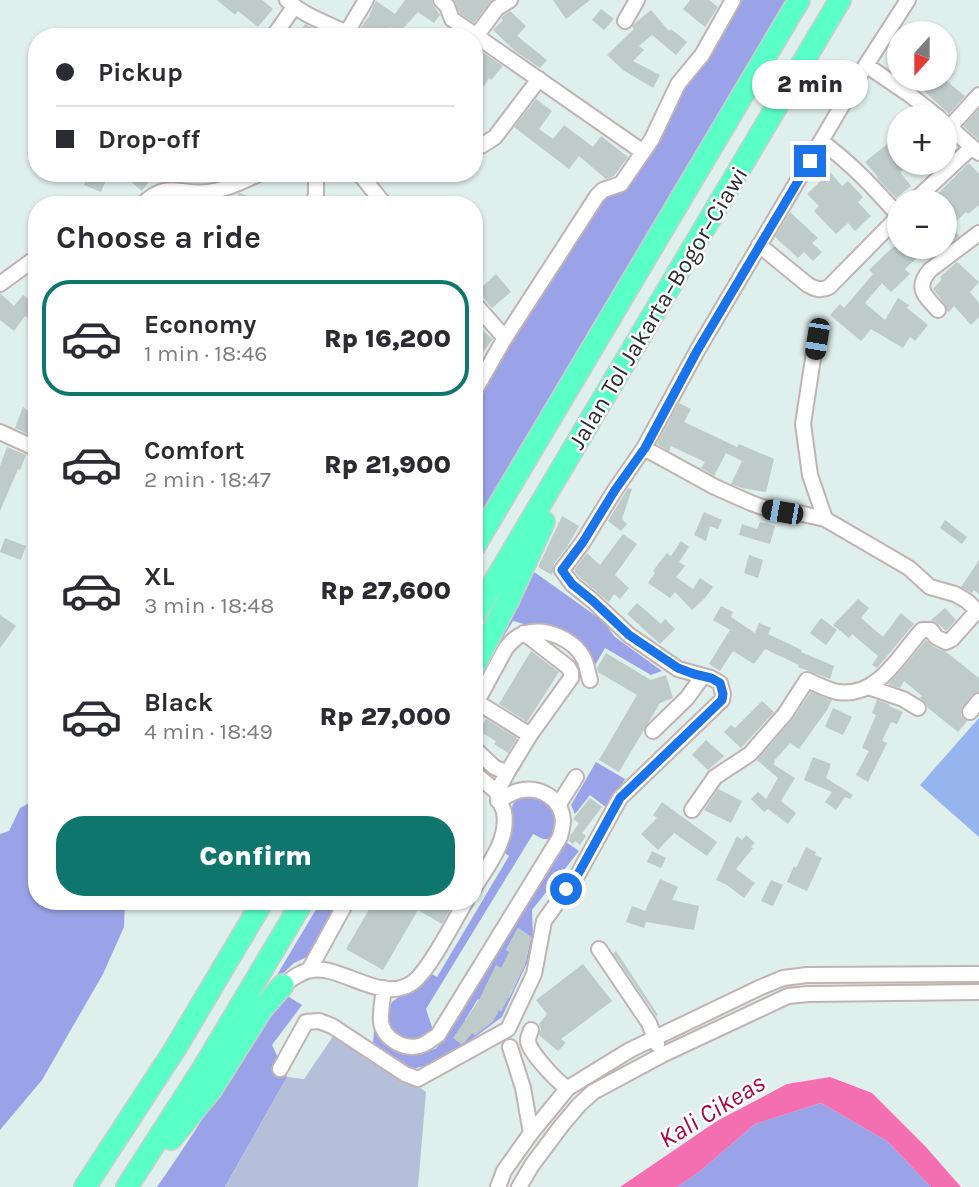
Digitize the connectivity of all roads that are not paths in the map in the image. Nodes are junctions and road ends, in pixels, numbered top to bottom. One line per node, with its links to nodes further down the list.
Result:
1 (366, 0): 13 (street)
2 (441, 0): 14 (street)
3 (510, 0): 15 (street)
4 (637, 0): 10 (street)
5 (799, 0): 48 (highway, Jalan Tol Jakarta–Bogor–Ciawi)
6 (840, 0): 44 (highway, Jalan Tol Jakarta–Bogor–Ciawi)
7 (908, 0): 17 (street)
8 (729, 2): 26 (street)
9 (291, 3): 11 (street); 12 (street)
10 (625, 21)
11 (278, 28)
12 (338, 28)
13 (354, 28)
14 (464, 28)
15 (483, 28)
16 (483, 42): 18 (street)
17 (866, 65): 20 (street); 23 (street)
18 (539, 79): 24 (street); 26 (street)
19 (979, 95): 21 (street)
20 (923, 105)
21 (957, 112)
22 (957, 134): 25 (street)
23 (821, 141): 32 (street); 35 (street)
24 (483, 145)
25 (975, 150): 29 (street)
26 (643, 152): 40 (street)
27 (242, 182): 30 (street)
28 (366, 182): 31 (street)
29 (928, 189)
30 (153, 196)
31 (378, 196)
32 (887, 202)
33 (887, 228): 35 (street)
34 (979, 233): 38 (street)
35 (759, 245): 46 (street)
36 (28, 264): 37 (street)
37 (0, 284)
38 (938, 310)
39 (483, 313): 40 (street)
40 (505, 338): 42 (street)
41 (817, 339): 47 (street)
42 (483, 376)
43 (0, 432): 45 (street)
44 (581, 437): 49 (highway, Jalan Tol Jakarta–Bogor–Ciawi); 52 (highway)
45 (28, 444)
46 (645, 448): 47 (street); 53 (street)
47 (825, 519): 50 (street)
48 (483, 532)
49 (483, 601)
50 (978, 612): 55 (street)
51 (524, 633): 54 (street); 56 (street); 60 (street)
52 (483, 649)
53 (703, 676): 59 (street); 86 (street)
54 (590, 680)
55 (868, 687): 58 (street); 68 (street)
56 (483, 691)
57 (483, 708): 60 (street)
58 (918, 708)
59 (653, 731)
60 (530, 735): 63 (street)
61 (483, 756): 63 (street)
62 (483, 762): 63 (street)
63 (500, 770): 66 (street)
64 (576, 777): 67 (street)
65 (483, 782): 66 (street)
66 (498, 796): 67 (street); 69 (street)
67 (559, 804): 79 (street)
68 (692, 810)
69 (483, 873)
70 (258, 910): 90 (highway)
71 (298, 910): 89 (highway)
72 (342, 910): 75 (street)
73 (461, 910): 79 (street)
74 (599, 949): 83 (street)
75 (309, 970): 78 (street); 79 (street)
76 (929, 974): 77 (street); 81 (street); 83 (street)
77 (979, 974)
78 (283, 985): 89 (highway)
79 (384, 988)
80 (979, 992): 81 (street)
81 (928, 993): 85 (street)
82 (531, 1030): 87 (street)
83 (654, 1038): 85 (street); 87 (street)
84 (510, 1047): 88 (street)
85 (662, 1055): 92 (street)
86 (280, 1069)
87 (568, 1088): 88 (street)
88 (531, 1133): 91 (street)
89 (129, 1184)
90 (85, 1187)
91 (498, 1187)
92 (519, 1187)

